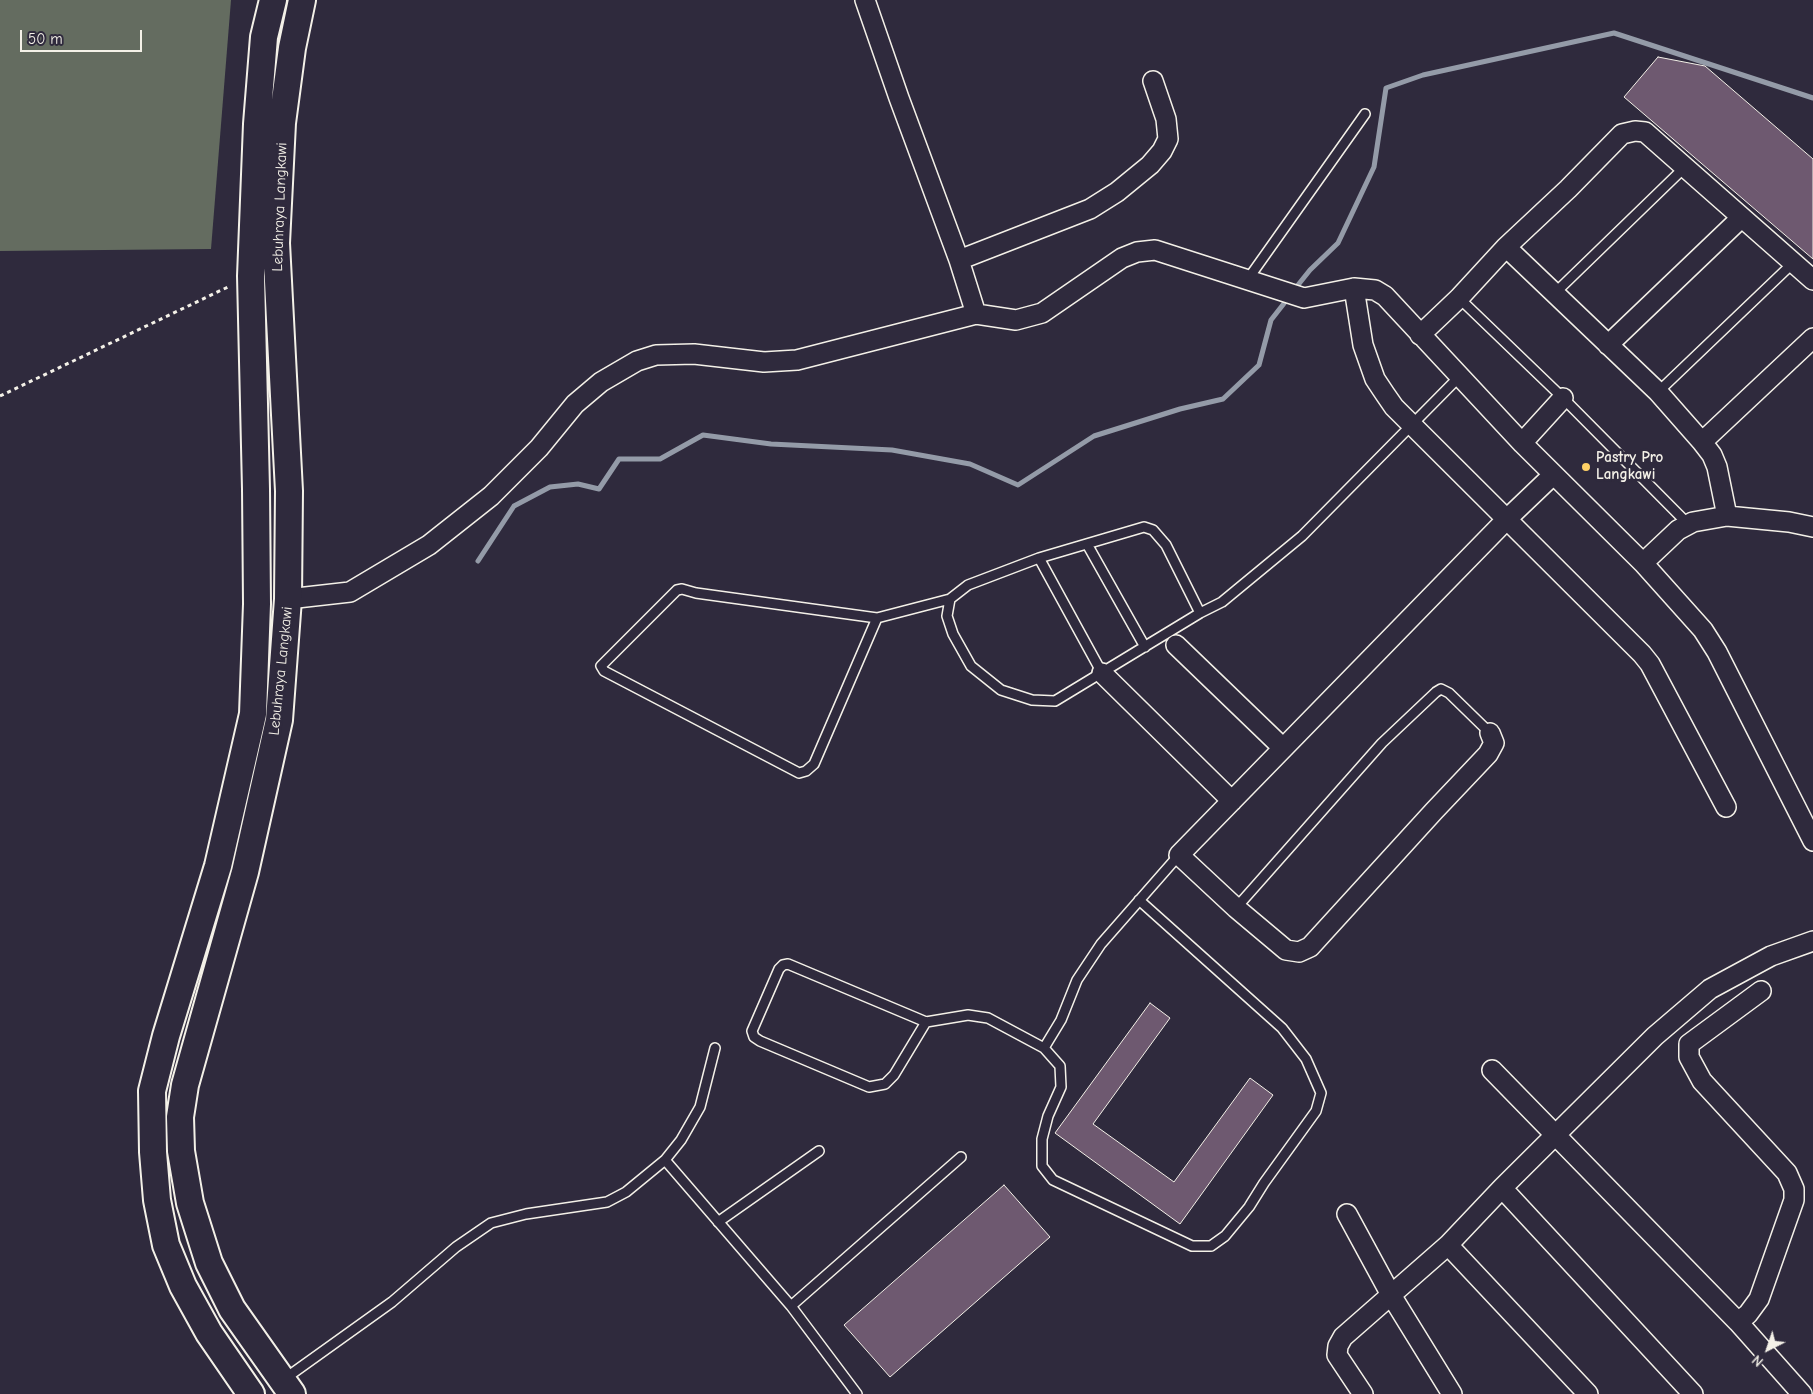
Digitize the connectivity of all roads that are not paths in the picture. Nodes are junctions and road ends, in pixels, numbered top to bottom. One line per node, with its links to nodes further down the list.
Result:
1 (273, 0): 47 (main road, Lebuhraya Langkawi)
2 (302, 0): 34 (main road, Lebuhraya Langkawi)
3 (864, 0): 9 (street)
4 (1153, 80): 9 (street)
5 (1365, 114): 11 (lane)
6 (1684, 168): 7 (street); 8 (street); 14 (lane)
7 (1740, 218): 10 (street); 19 (street)
8 (1506, 246): 14 (street); 15 (street)
9 (958, 260): 16 (street)
10 (1793, 263): 12 (street); 21 (lane)
11 (1248, 279): 13 (street); 16 (street)
12 (1813, 280)
13 (1354, 288): 17 (street); 23 (street)
14 (1555, 293): 19 (street)
15 (1459, 298): 17 (street); 22 (lane)
16 (976, 314): 34 (street)
17 (1420, 335): 20 (street)
18 (1813, 338): 24 (street)
19 (1608, 345): 21 (street)
20 (1459, 377): 23 (lane); 25 (street)
21 (1658, 392): 24 (street)
22 (1563, 398): 25 (street); 29 (lane)
23 (1412, 425): 28 (street); 36 (lane)
24 (1702, 442): 27 (street)
25 (1522, 443): 26 (street)
26 (1553, 475): 28 (street); 33 (street)
27 (1727, 516): 29 (street); 30 (street)
28 (1508, 518): 42 (street); 44 (street)
29 (1688, 524): 33 (street)
30 (1813, 528)
31 (1087, 544): 32 (lane); 36 (lane); 39 (lane)
32 (1039, 558): 35 (lane); 40 (lane)
33 (1643, 563): 45 (street)
34 (288, 599): 48 (main road, Lebuhraya Langkawi)
35 (950, 599): 37 (lane); 40 (lane)
36 (1200, 613): 39 (lane)
37 (877, 618): 37 (lane)
38 (1176, 645): 42 (street)
39 (1145, 647): 40 (lane)
40 (1102, 673): 43 (street)
41 (1490, 733): 50 (lane); 50 (street)
42 (1283, 748): 43 (street)
43 (1232, 801): 46 (street)
44 (1726, 808)
45 (1813, 841)
46 (1179, 855): 49 (lane); 50 (street)
47 (218, 866): 48 (main road); 69 (main road, Lebuhraya Langkawi)
48 (245, 872): 68 (main road, Lebuhraya Langkawi)
49 (1139, 900): 55 (lane); 55 (lane)
50 (1236, 908)
51 (1813, 940): 57 (street)
52 (1761, 990): 67 (street)
53 (926, 1022): 53 (lane); 55 (lane)
54 (715, 1048): 60 (lane)
55 (1044, 1048)
56 (1492, 1070): 57 (street)
57 (1556, 1135): 61 (street); 67 (street)
58 (819, 1151): 63 (lane)
59 (961, 1157): 66 (lane)
60 (665, 1160): 63 (lane); 68 (lane)
61 (1502, 1188): 64 (street); 74 (street)
62 (1347, 1214): 65 (street)
63 (718, 1222): 66 (lane)
64 (1448, 1245): 65 (street); 73 (street)
65 (1391, 1295): 71 (street); 72 (street)
66 (791, 1306): 70 (lane)
67 (1738, 1322): 75 (street)
68 (287, 1387)
69 (251, 1394)
70 (857, 1394)
71 (1363, 1394)
72 (1452, 1394)
73 (1587, 1394)
74 (1693, 1394)
75 (1802, 1394)

